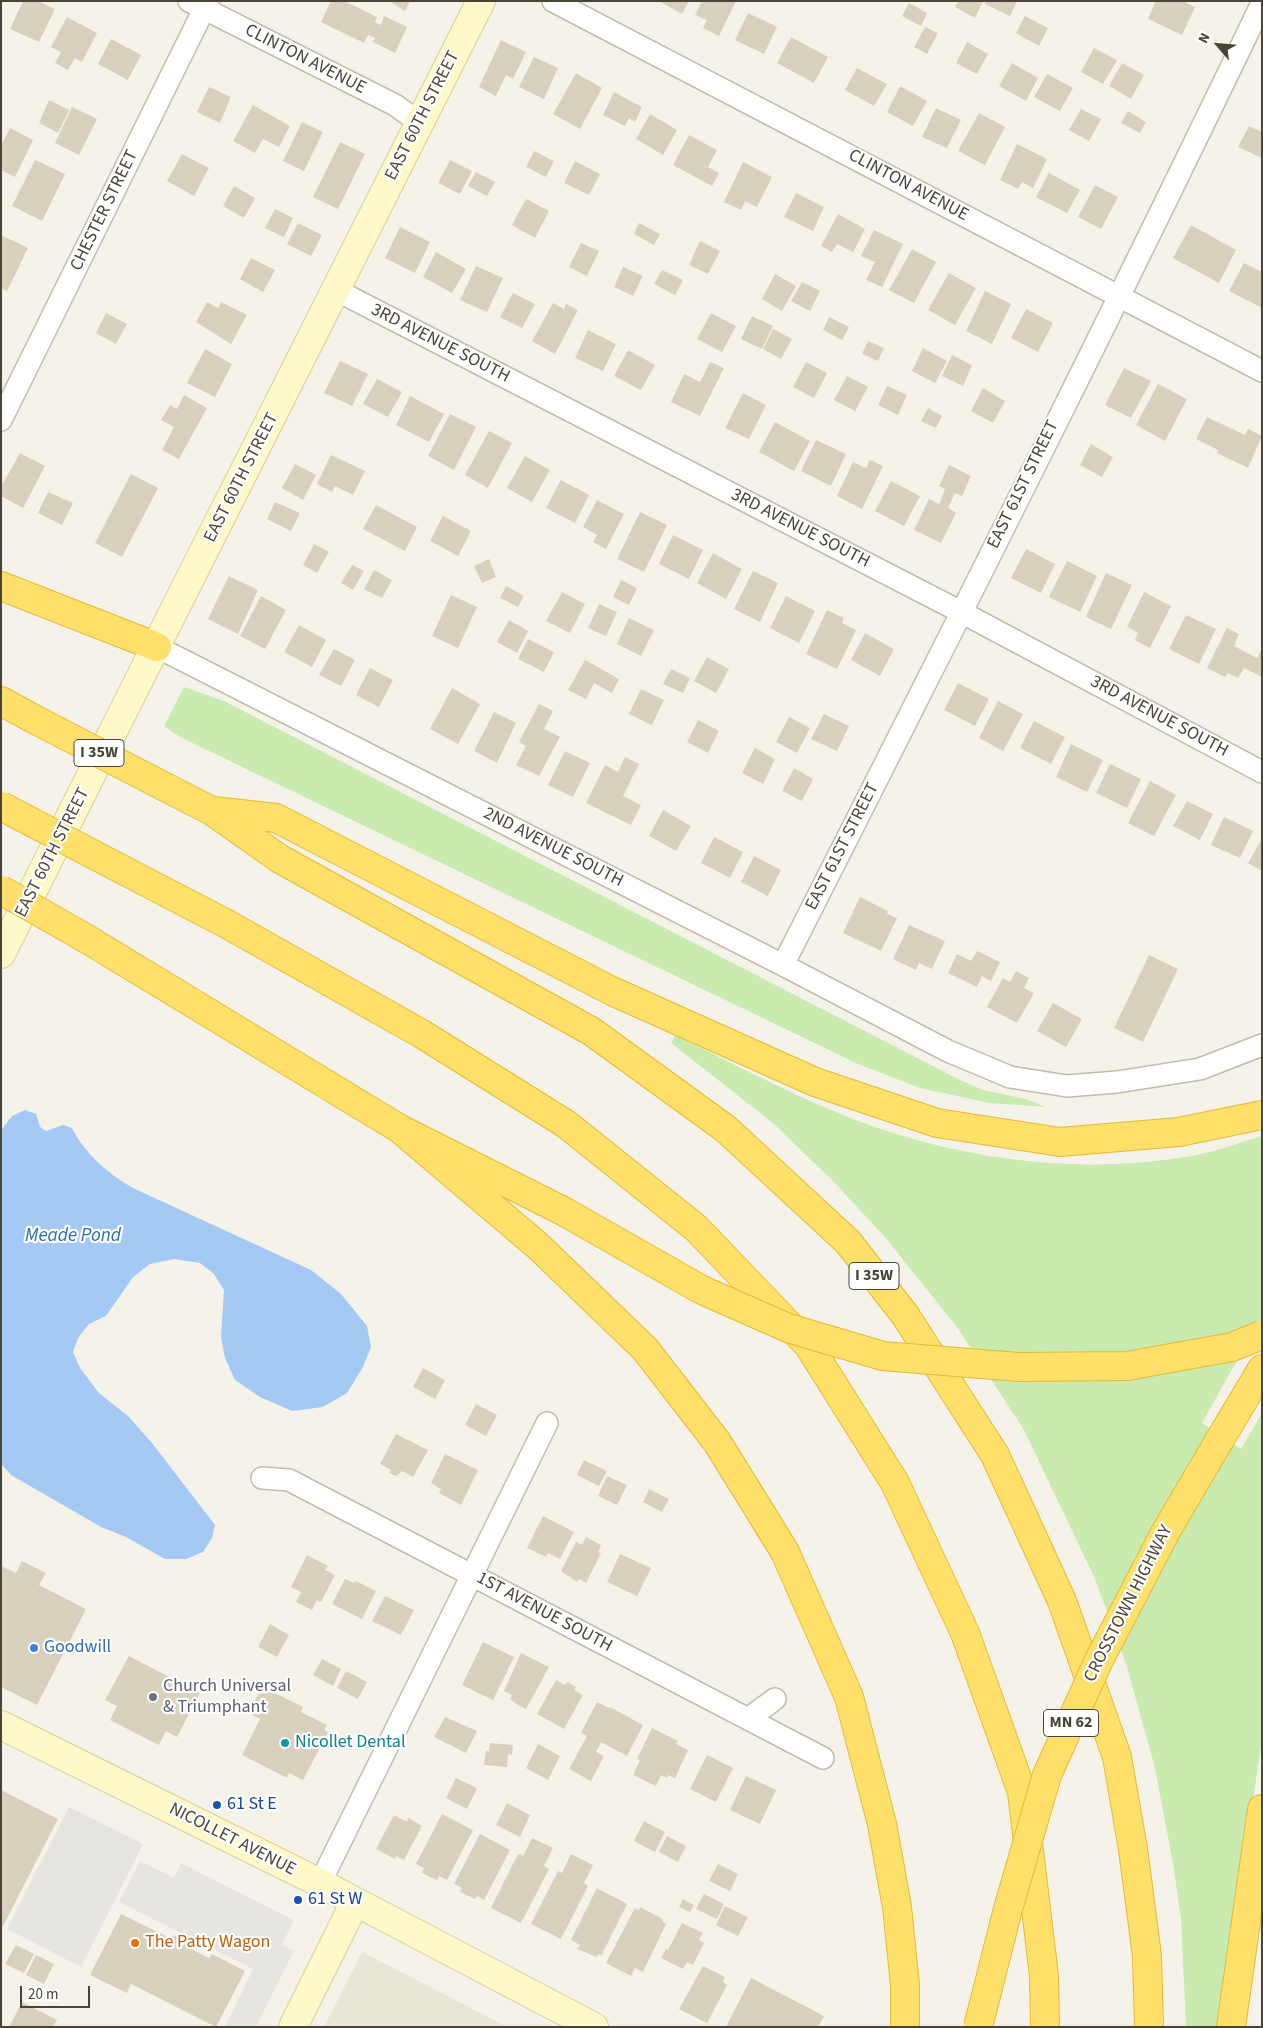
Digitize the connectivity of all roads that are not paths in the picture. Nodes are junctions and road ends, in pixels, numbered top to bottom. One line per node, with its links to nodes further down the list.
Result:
1 (481, 1): 5 (street, EAST 60TH STREET)
2 (553, 1): 7 (street, CLINTON AVENUE)
3 (1262, 3): 7 (street, EAST 61ST STREET)
4 (200, 4): 5 (street, CLINTON AVENUE); 9 (street, CHESTER STREET)
5 (420, 123): 6 (street, EAST 60TH STREET)
6 (336, 290): 11 (street, 3RD AVENUE SOUTH); 12 (street, EAST 60TH STREET)
7 (1118, 296): 8 (street, CLINTON AVENUE); 11 (street, EAST 61ST STREET)
8 (1262, 371)
9 (1, 420)
10 (1, 586): 12 (highway)
11 (961, 612): 14 (street, 3RD AVENUE SOUTH); 19 (street, EAST 61ST STREET)
12 (157, 646): 18 (street, EAST 60TH STREET); 19 (street, 2ND AVENUE SOUTH)
13 (1, 701): 16 (highway, I 35W, bridge)
14 (1262, 772)
15 (1, 806): 41 (highway, bridge)
16 (212, 811): 24 (highway); 42 (highway, I 35W)
17 (1, 890): 23 (highway, bridge)
18 (1, 954)
19 (783, 964): 20 (street, 2ND AVENUE SOUTH)
20 (1262, 1045)
21 (1262, 1097): 24 (highway)
22 (1262, 1115): 24 (highway)
23 (400, 1129): 25 (highway, bridge); 39 (highway)
24 (1179, 1132)
25 (1262, 1335)
26 (1262, 1369): 40 (highway, CROSSTOWN HIGHWAY / MN 62, bridge)
27 (547, 1423): 29 (street)
28 (262, 1478): 29 (street, 1ST AVENUE SOUTH)
29 (473, 1575): 31 (street, 1ST AVENUE SOUTH); 35 (street)
30 (775, 1699): 31 (street)
31 (748, 1719): 33 (street, 1ST AVENUE SOUTH)
32 (1, 1724): 35 (street, NICOLLET AVENUE)
33 (823, 1758)
34 (1262, 1810): 43 (highway)
35 (320, 1884): 36 (street, NICOLLET AVENUE)
36 (355, 1902): 37 (street); 38 (street, NICOLLET AVENUE)
37 (293, 2027)
38 (594, 2027)
39 (905, 2027)
40 (978, 2027)
41 (1045, 2027)
42 (1149, 2027)
43 (1231, 2027)

